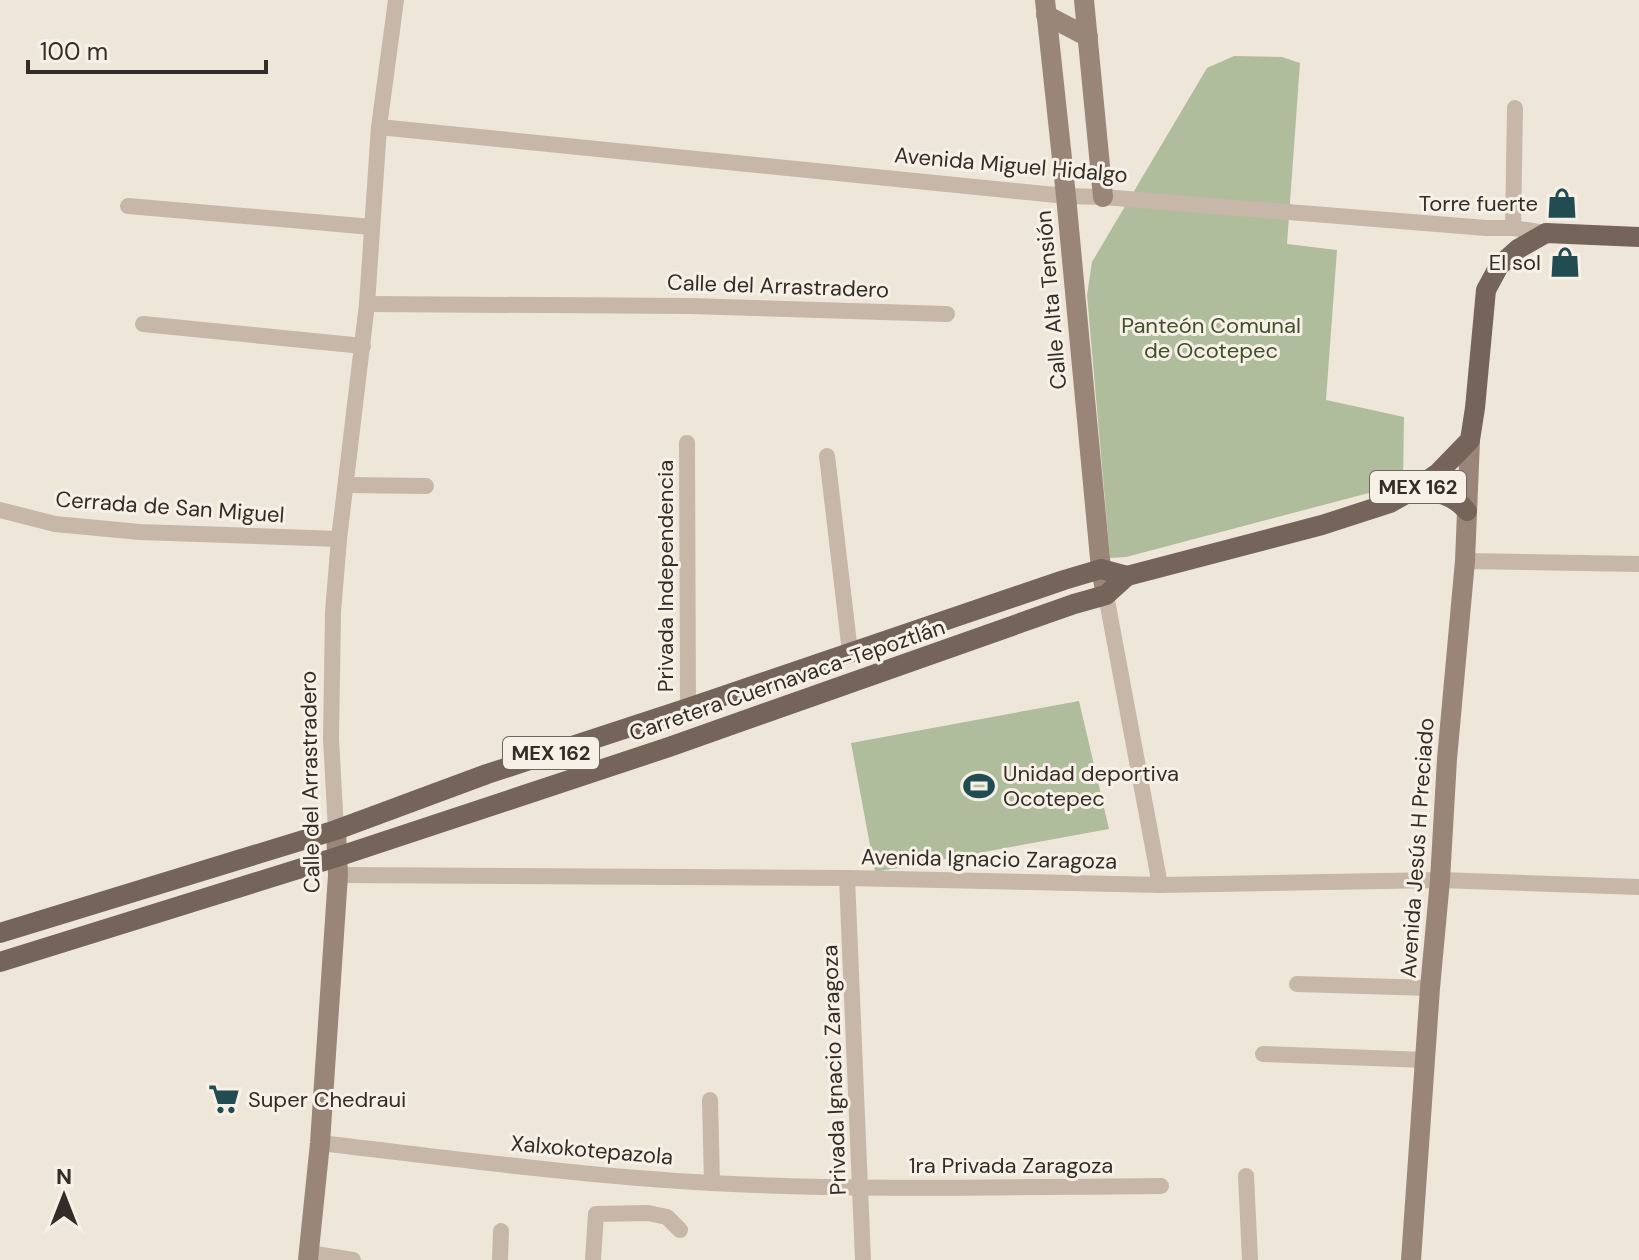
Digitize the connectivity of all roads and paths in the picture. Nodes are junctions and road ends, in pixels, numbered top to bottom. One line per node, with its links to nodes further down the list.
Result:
1 (396, 0): 6 (street, Calle del Arrastradero)
2 (1084, 0): 4 (street)
3 (1046, 7): 4 (street); 7 (street, Calle Alta Tensión)
4 (1088, 37): 8 (street)
5 (1515, 108): 11 (street)
6 (379, 127): 7 (street, Avenida Miguel Hidalgo); 10 (street, Calle del Arrastradero)
7 (1066, 196): 8 (street, Avenida Miguel Hidalgo); 29 (street, Calle Alta Tensión)
8 (1103, 197): 11 (street, Avenida Miguel Hidalgo)
9 (128, 206): 10 (street)
10 (372, 227): 14 (street, Calle del Arrastradero)
11 (1513, 228): 12 (street, Avenida Miguel Hidalgo)
12 (1546, 233): 13 (main road, Avenida Miguel Hidalgo); 18 (main road, MEX 162)
13 (1639, 237)
14 (367, 304): 15 (street, Calle del Arrastradero); 17 (street, Calle del Arrastradero)
15 (947, 314)
16 (143, 324): 17 (street)
17 (363, 346): 21 (street, Calle del Arrastradero)
18 (1470, 440): 23 (main road, Carretera Cuernavaca-Tepoztlán / MEX 162); 25 (street, Avenida Jesús H Preciado)
19 (687, 443): 33 (street, Privada Independencia)
20 (827, 456): 32 (street)
21 (347, 485): 22 (street); 26 (street, Calle del Arrastradero)
22 (426, 486)
23 (1415, 489): 25 (main road); 30 (main road, Carretera Cuernavaca-Tepoztlán / MEX 162)
24 (0, 510): 26 (street, Cerrada de San Miguel)
25 (1467, 511): 27 (street, Avenida Jesús H Preciado)
26 (339, 539): 34 (street, Calle del Arrastradero)
27 (1465, 561): 28 (street); 37 (street, Avenida Jesús H Preciado)
28 (1639, 564)
29 (1101, 569): 30 (main road, Carretera Cuernavaca-Tepoztlán / MEX 162); 31 (street, Calle Alta Tensión); 32 (main road, Carretera Cuernavaca-Tepoztlán / MEX 162)
30 (1127, 576): 31 (main road, Carretera Cuernavaca-Tepoztlán / MEX 162)
31 (1106, 595): 35 (main road, Carretera Cuernavaca-Tepoztlán / MEX 162); 38 (street)
32 (850, 652): 33 (main road, Carretera Cuernavaca-Tepoztlán / MEX 162)
33 (688, 708): 34 (main road, Carretera Cuernavaca-Tepoztlán / MEX 162)
34 (336, 830): 35 (street, Calle del Arrastradero); 40 (main road, Carretera Cuernavaca-Tepoztlán / MEX 162)
35 (338, 866): 36 (street, Avenida Ignacio Zaragoza); 41 (main road, Carretera Cuernavaca-Tepoztlán / MEX 162); 47 (street, Calle del Arrastradero)
36 (847, 878): 38 (street, Avenida Ignacio Zaragoza); 51 (street, Privada Ignacio Zaragoza)
37 (1440, 880): 38 (street, Avenida Ignacio Zaragoza); 39 (street, Avenida Ignacio Zaragoza); 43 (street, Avenida Jesús H Preciado)
38 (1160, 885)
39 (1639, 887)
40 (0, 933)
41 (0, 962)
42 (1297, 984): 43 (street)
43 (1430, 988): 45 (street, Avenida Jesús H Preciado)
44 (1263, 1054): 45 (street)
45 (1426, 1060): 60 (street, Avenida Jesús H Preciado)
46 (710, 1100): 49 (street)
47 (320, 1143): 49 (street, Xalxokotepazola); 54 (street, Calle del Arrastradero)
48 (1246, 1176): 59 (street)
49 (712, 1183): 51 (street, Xalxokotepazola)
50 (1161, 1186): 51 (street, 1ra Privada Zaragoza)
51 (861, 1187): 58 (street, Privada Ignacio Zaragoza)
52 (680, 1230): 57 (street)
53 (501, 1231): 56 (street)
54 (309, 1257): 55 (street)
55 (353, 1260)
56 (500, 1260)
57 (593, 1260)
58 (863, 1260)
59 (1250, 1260)
60 (1411, 1260)

